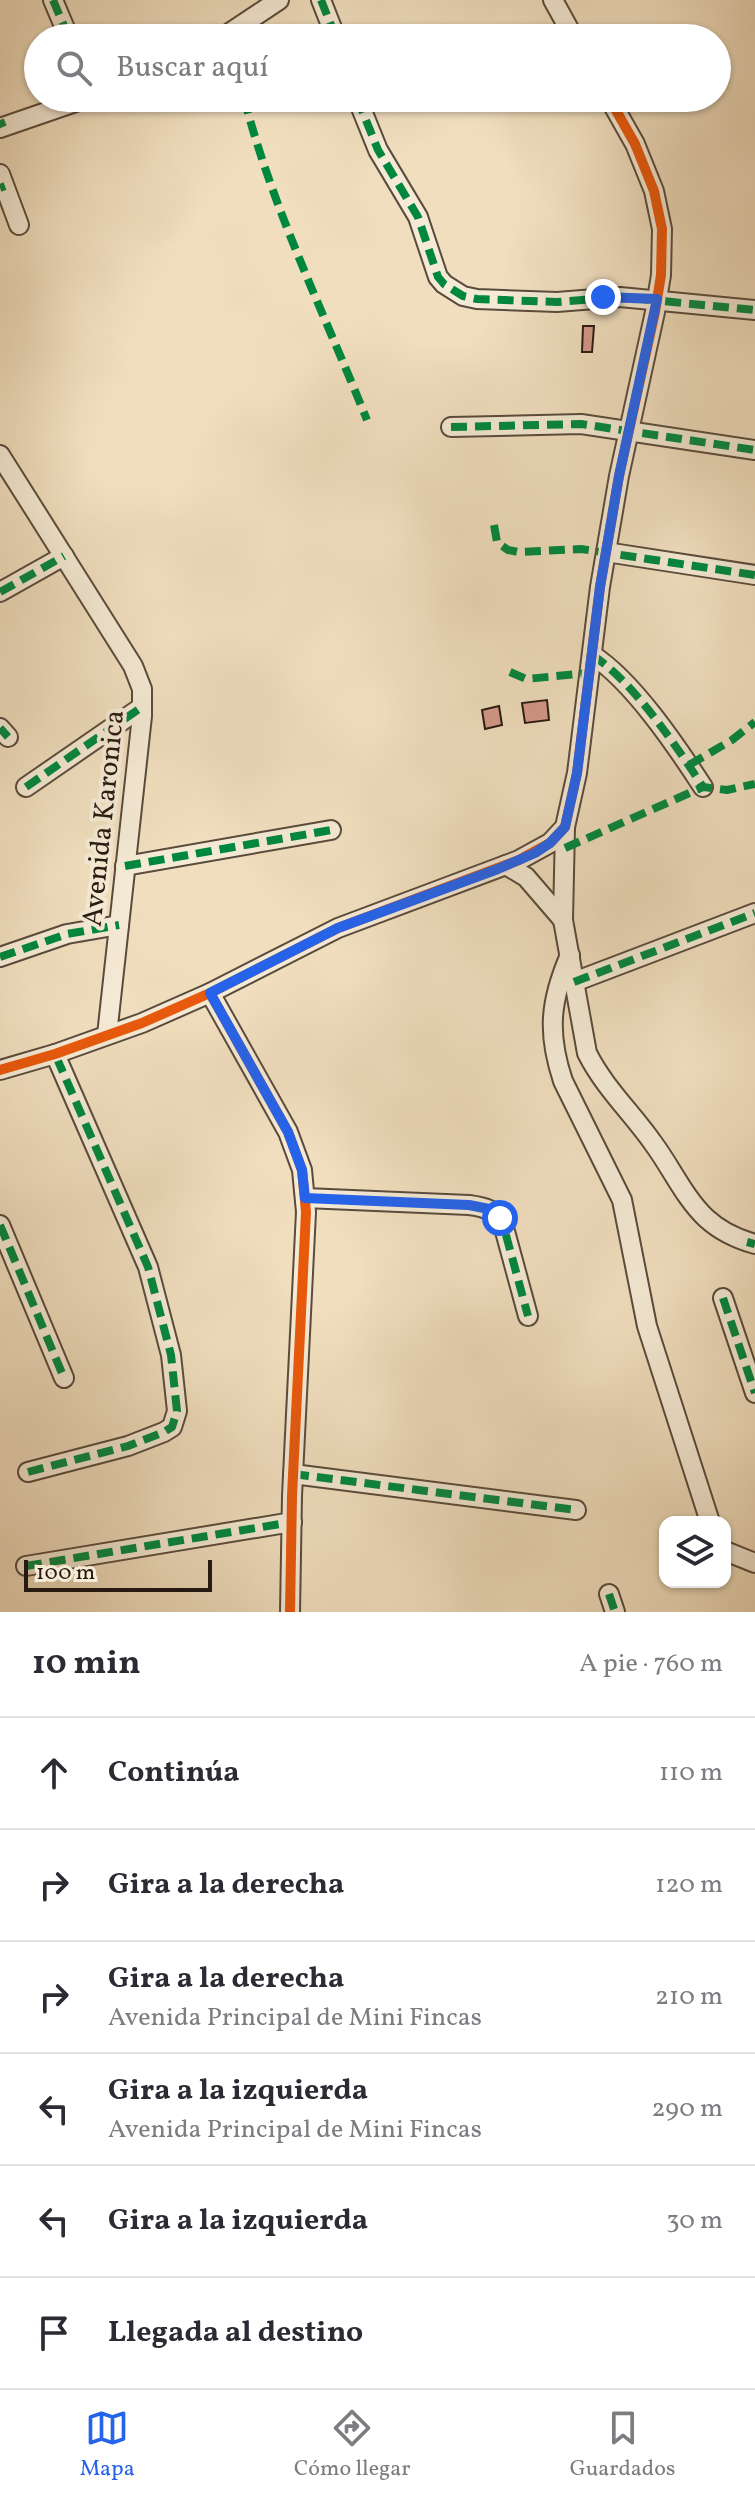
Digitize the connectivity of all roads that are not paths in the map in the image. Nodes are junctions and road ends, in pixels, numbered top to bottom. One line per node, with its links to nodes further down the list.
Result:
1 (53, 0): 5 (street)
2 (279, 0): 6 (street)
3 (321, 0): 7 (street)
4 (553, 0): 8 (street)
5 (63, 24)
6 (243, 24)
7 (330, 24)
8 (566, 24)
9 (42, 112): 12 (street)
10 (363, 112): 15 (street)
11 (616, 112): 15 (street)
12 (1, 125)
13 (2, 182): 14 (street)
14 (19, 225)
15 (657, 299): 16 (street); 18 (street)
16 (755, 310)
17 (451, 427): 18 (street)
18 (629, 431): 19 (street); 21 (street)
19 (755, 450)
20 (0, 455): 22 (street, Avenida Karonica)
21 (606, 552): 23 (street); 25 (street)
22 (64, 556): 24 (street); 26 (street, Avenida Karonica)
23 (755, 575)
24 (0, 592)
25 (592, 655): 28 (street); 29 (street)
26 (142, 707): 27 (street); 32 (street, Avenida Karonica)
27 (26, 787)
28 (703, 787)
29 (565, 827): 31 (street); 34 (street)
30 (331, 830): 32 (street)
31 (506, 865): 34 (street); 39 (street)
32 (125, 866): 35 (street, Avenida Karonica)
33 (755, 913): 38 (street)
34 (563, 920): 36 (street)
35 (119, 925): 37 (street); 40 (street, Avenida Karonica)
36 (570, 955): 38 (street); 53 (street)
37 (0, 957)
38 (574, 982): 45 (street)
39 (210, 993): 40 (street); 43 (street)
40 (107, 1035): 41 (street)
41 (55, 1054): 42 (street); 50 (street)
42 (0, 1070)
43 (305, 1198): 47 (street); 51 (street)
44 (0, 1225): 48 (street)
45 (755, 1244)
46 (723, 1298): 49 (street)
47 (528, 1316)
48 (64, 1378)
49 (755, 1393)
50 (28, 1472)
51 (293, 1474): 52 (street); 54 (street)
52 (576, 1510)
53 (708, 1516)
54 (292, 1522): 57 (street); 58 (street)
55 (731, 1553): 56 (street)
56 (755, 1563)
57 (26, 1566)
58 (290, 1612)

